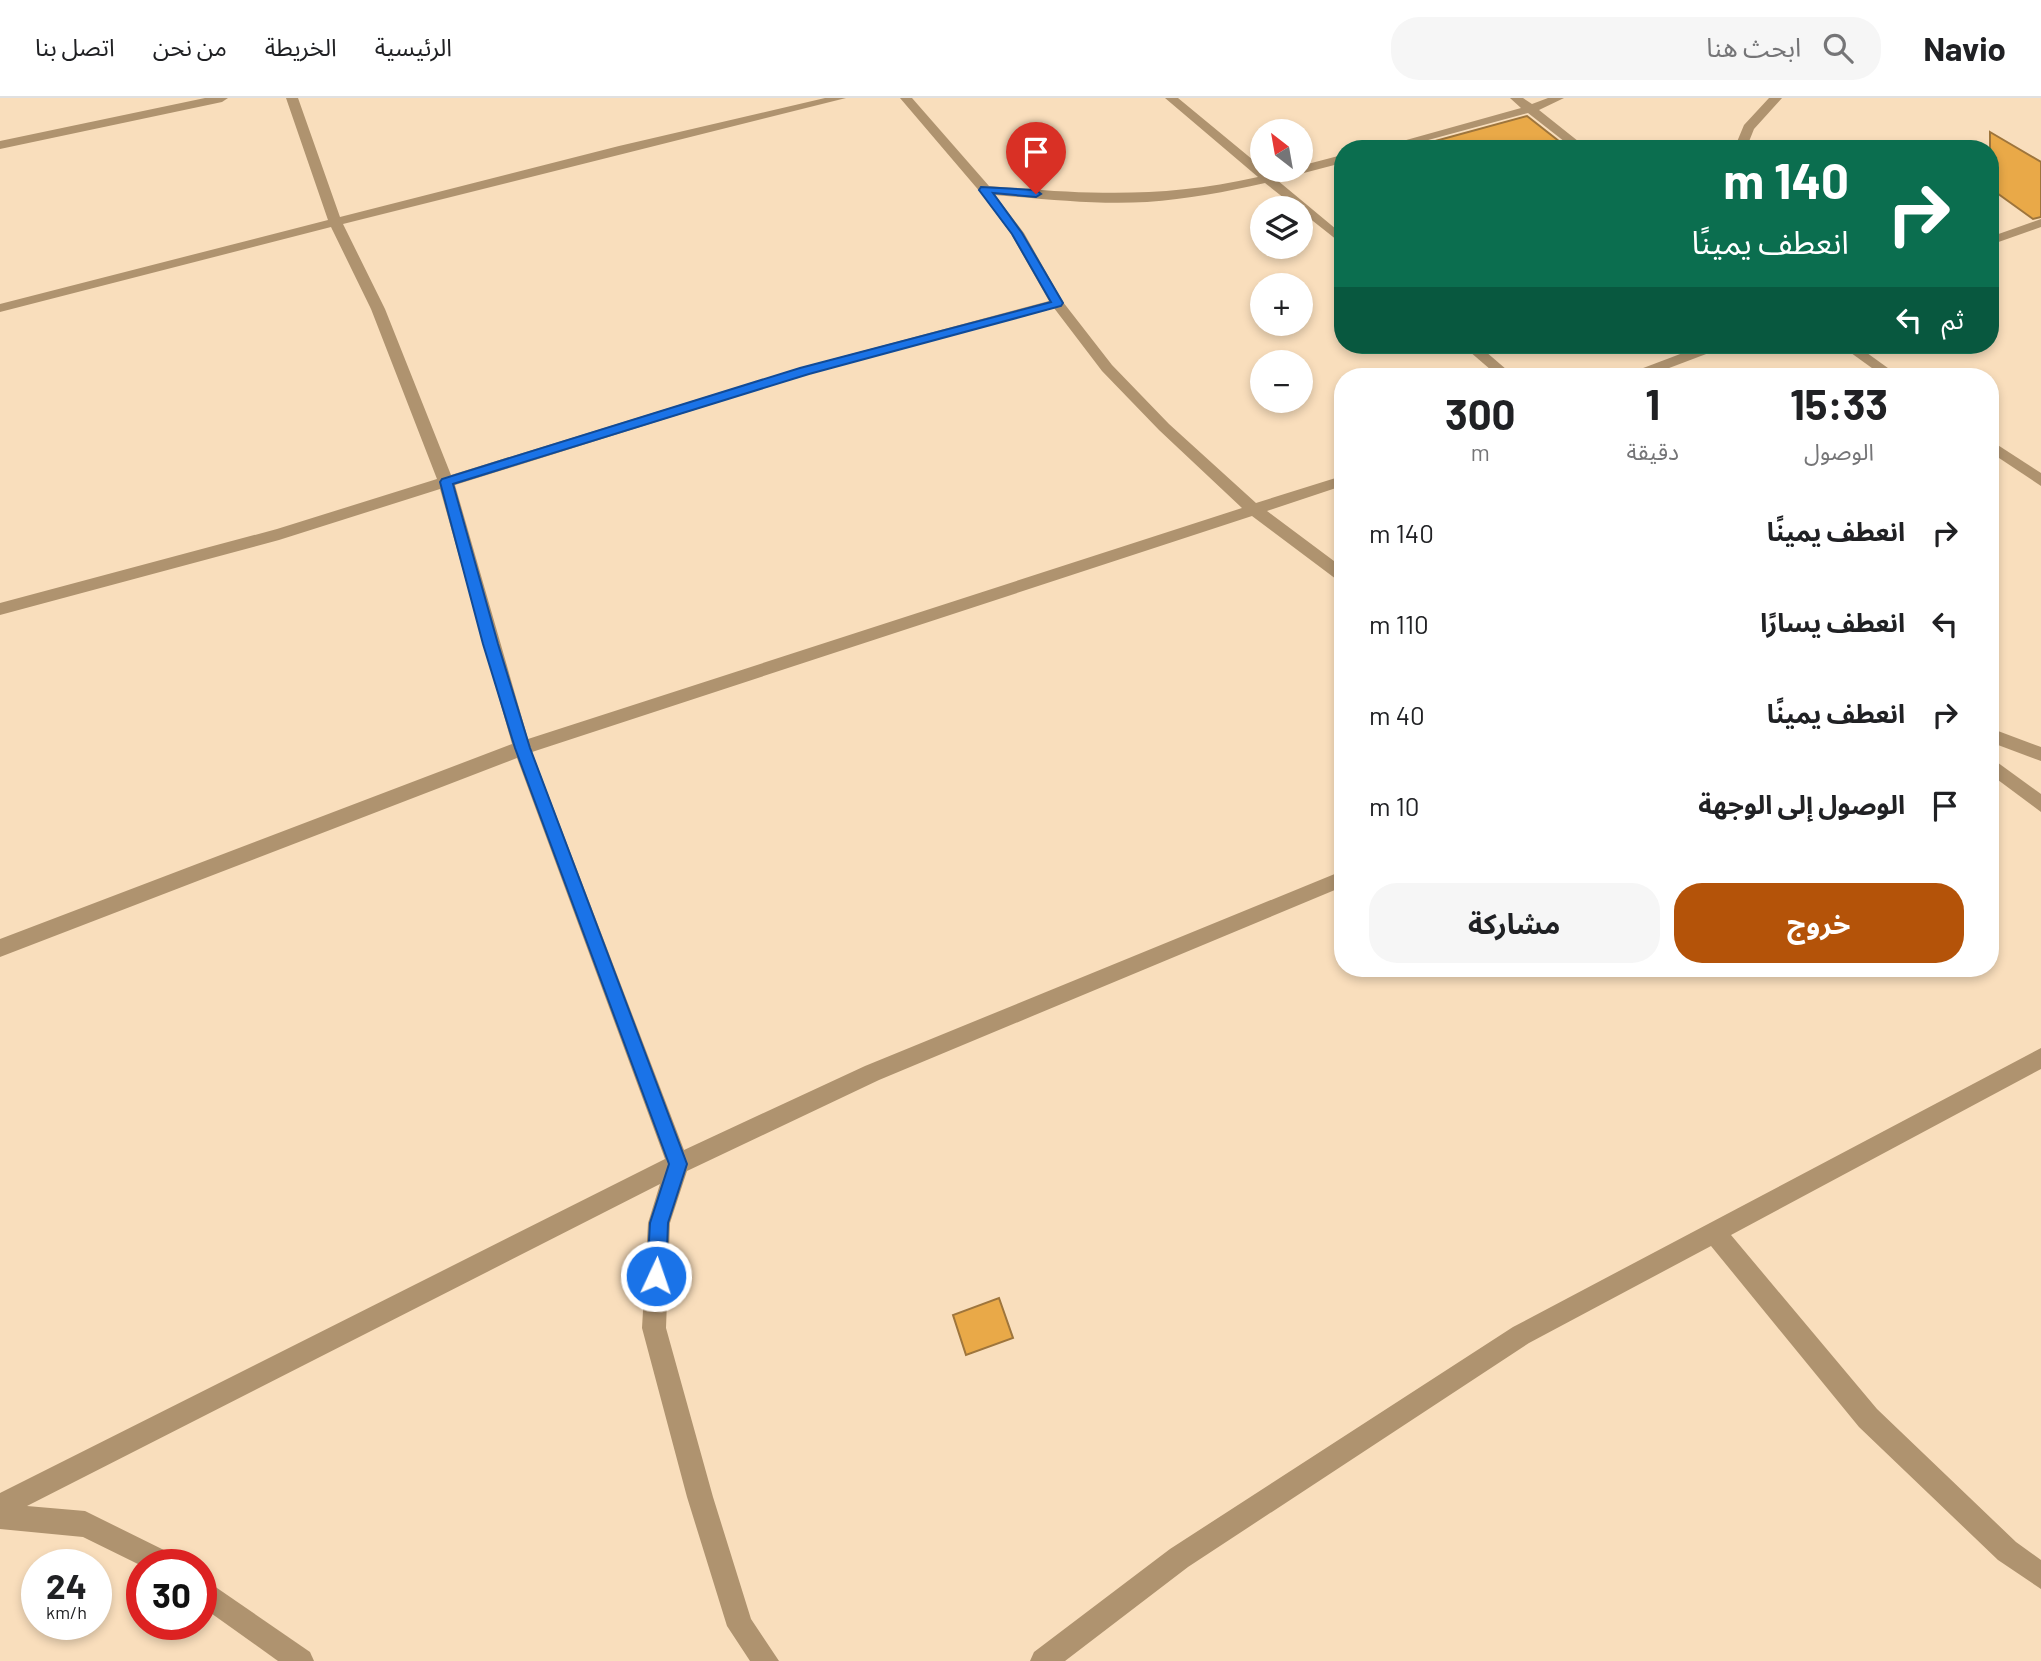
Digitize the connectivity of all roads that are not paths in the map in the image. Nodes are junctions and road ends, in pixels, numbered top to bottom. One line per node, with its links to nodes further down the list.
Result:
1 (222, 98): 13 (street)
2 (292, 98): 20 (street)
3 (840, 98): 20 (street)
4 (906, 98): 19 (street)
5 (1171, 98): 15 (street)
6 (1516, 98): 9 (street)
7 (1558, 98): 9 (street)
8 (1776, 98): 12 (street)
9 (1531, 108): 10 (street); 11 (street)
10 (1413, 140)
11 (1570, 140)
12 (1743, 140)
13 (0, 145)
14 (1334, 161): 16 (street)
15 (1250, 163)
16 (1313, 166)
17 (1250, 182): 19 (street)
18 (1273, 182): 22 (street)
19 (985, 190): 24 (street)
20 (335, 222): 25 (street); 34 (street)
21 (2041, 223): 23 (street)
22 (1334, 233)
23 (1999, 238)
24 (1057, 303): 34 (street); 36 (street)
25 (0, 308)
26 (1480, 354): 29 (street)
27 (1693, 354): 30 (street)
28 (1860, 354): 31 (street)
29 (1497, 368)
30 (1656, 368)
31 (1880, 368)
32 (1999, 451): 33 (street)
33 (2041, 481)
34 (446, 482): 38 (street); 40 (street)
35 (1334, 484): 36 (street)
36 (1254, 510): 37 (street); 40 (street)
37 (1334, 569)
38 (0, 609)
39 (1999, 738): 41 (street)
40 (522, 748): 45 (street); 47 (street)
41 (2041, 754)
42 (1999, 771): 43 (street)
43 (2041, 804)
44 (1334, 882): 47 (street)
45 (0, 948)
46 (2041, 1058): 48 (street)
47 (678, 1164): 49 (street); 55 (street)
48 (1714, 1232): 52 (street); 56 (street)
49 (0, 1506)
50 (0, 1516): 51 (street)
51 (135, 1549)
52 (2041, 1576)
53 (217, 1601): 54 (street)
54 (301, 1661)
55 (766, 1661)
56 (1043, 1661)

